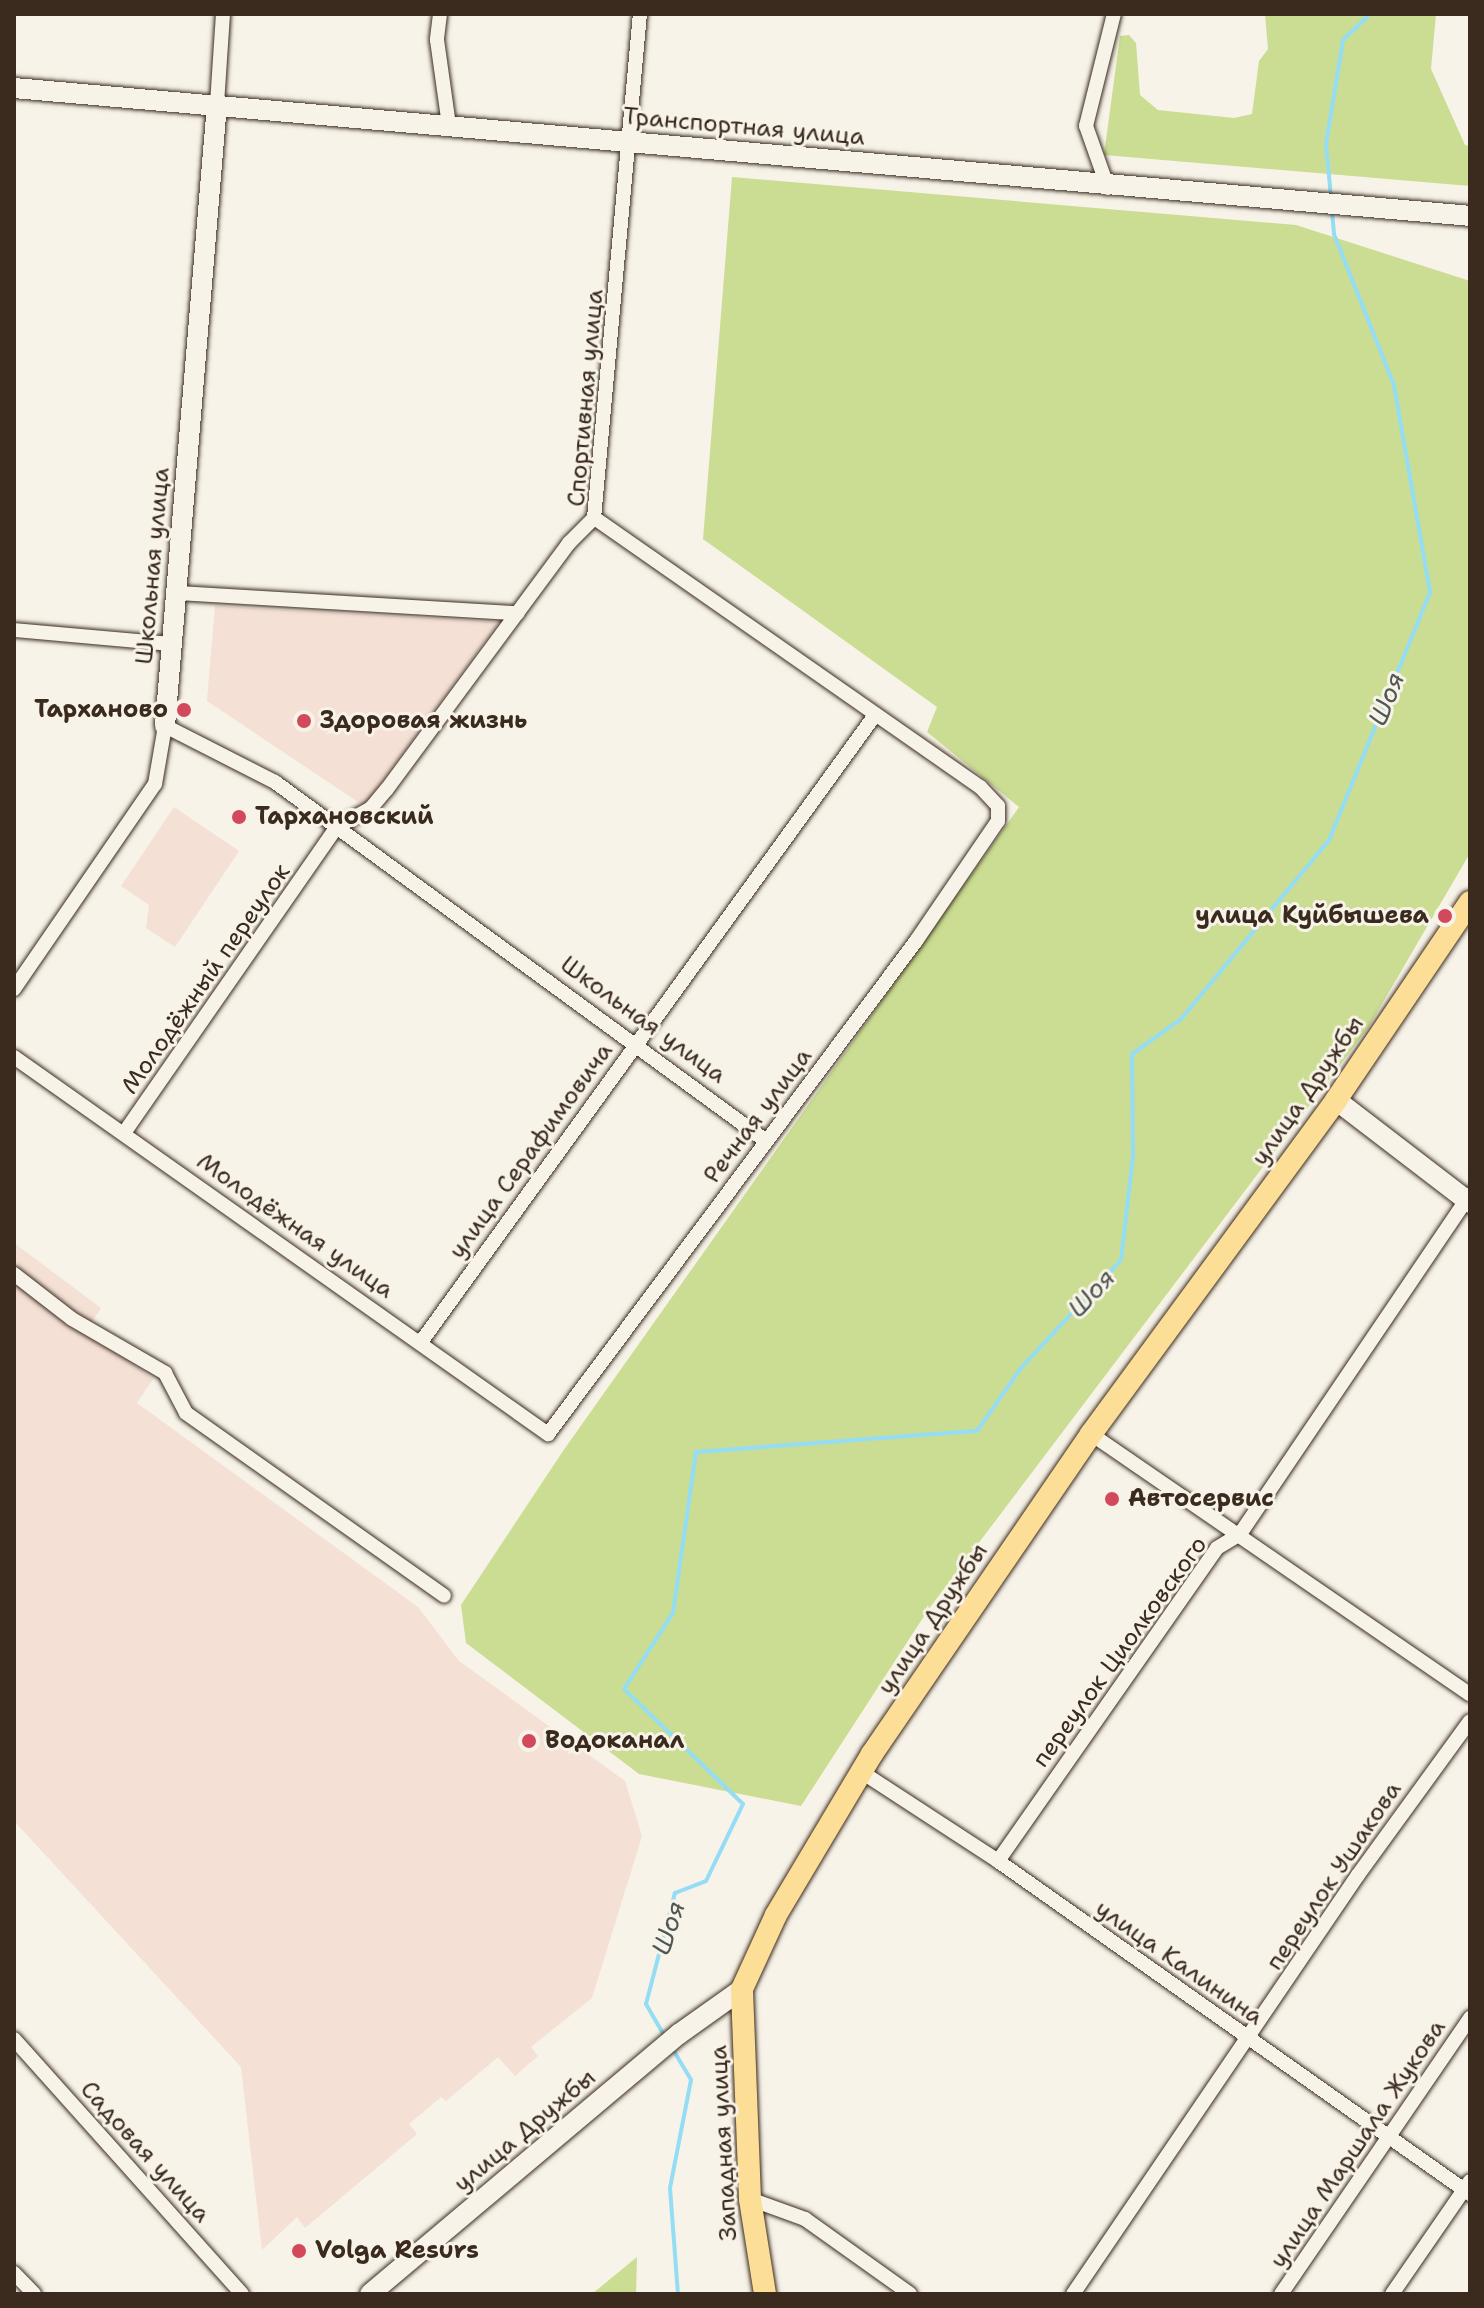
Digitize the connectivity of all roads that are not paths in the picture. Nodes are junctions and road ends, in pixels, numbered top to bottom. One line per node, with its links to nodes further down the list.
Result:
1 (223, 14): 6 (street, Школьная улица)
2 (440, 14): 7 (street)
3 (640, 14): 8 (street, Спортивная улица)
4 (1114, 14): 9 (street)
5 (14, 88): 6 (street, Транспортная улица)
6 (217, 104): 7 (street, Транспортная улица); 12 (street, Школьная улица)
7 (449, 125): 8 (street, Транспортная улица)
8 (632, 143): 9 (street, Транспортная улица); 11 (street, Спортивная улица)
9 (1108, 188): 10 (street, Транспортная улица)
10 (1470, 216)
11 (594, 518): 13 (street, Молодёжный переулок); 16 (street, Спортивная улица)
12 (177, 593): 13 (street); 15 (street, Школьная улица)
13 (517, 613): 19 (street, Молодёжный переулок)
14 (14, 630): 15 (street)
15 (172, 644): 17 (street, Школьная улица)
16 (875, 715): 18 (street, Спортивная улица); 22 (street, улица Серафимовича)
17 (165, 726): 19 (street, Школьная улица); 21 (street)
18 (998, 821): 26 (street, Речная улица)
19 (337, 827): 22 (street, Школьная улица); 25 (street, Молодёжный переулок)
20 (1470, 902): 24 (main road, улица Дружбы)
21 (14, 989)
22 (634, 1046): 26 (street, Школьная улица); 29 (street, улица Серафимовича)
23 (14, 1057): 25 (street, Молодёжная улица)
24 (1336, 1100): 27 (street); 31 (main road, улица Дружбы)
25 (124, 1133): 29 (street, Молодёжная улица)
26 (766, 1141): 30 (street, Речная улица)
27 (1469, 1199): 32 (street, переулок Циолковского)
28 (14, 1274): 33 (street)
29 (421, 1342): 30 (street, Молодёжная улица)
30 (548, 1434)
31 (1091, 1434): 32 (street); 36 (main road, улица Дружбы)
32 (1240, 1534): 34 (street); 37 (street, переулок Циолковского)
33 (444, 1596)
34 (1470, 1694)
35 (1470, 1721): 41 (street, переулок Ушакова)
36 (860, 1771): 37 (street, улица Калинина); 38 (main road, улица Дружбы)
37 (998, 1861): 41 (street, улица Калинина)
38 (742, 1989): 44 (main road, Западная улица); 48 (street, улица Дружбы)
39 (1470, 2018): 42 (street, улица Маршала Жукова)
40 (14, 2039): 47 (street, Садовая улица)
41 (1251, 2040): 42 (street, улица Калинина); 51 (street, переулок Ушакова)
42 (1390, 2139): 43 (street, улица Калинина); 52 (street, улица Маршала Жукова)
43 (1468, 2188): 53 (street)
44 (750, 2199): 49 (main road, Западная улица); 50 (street)
45 (14, 2273): 46 (street)
46 (34, 2294)
47 (242, 2294)
48 (370, 2294)
49 (765, 2294)
50 (910, 2294)
51 (1073, 2294)
52 (1281, 2294)
53 (1392, 2294)

